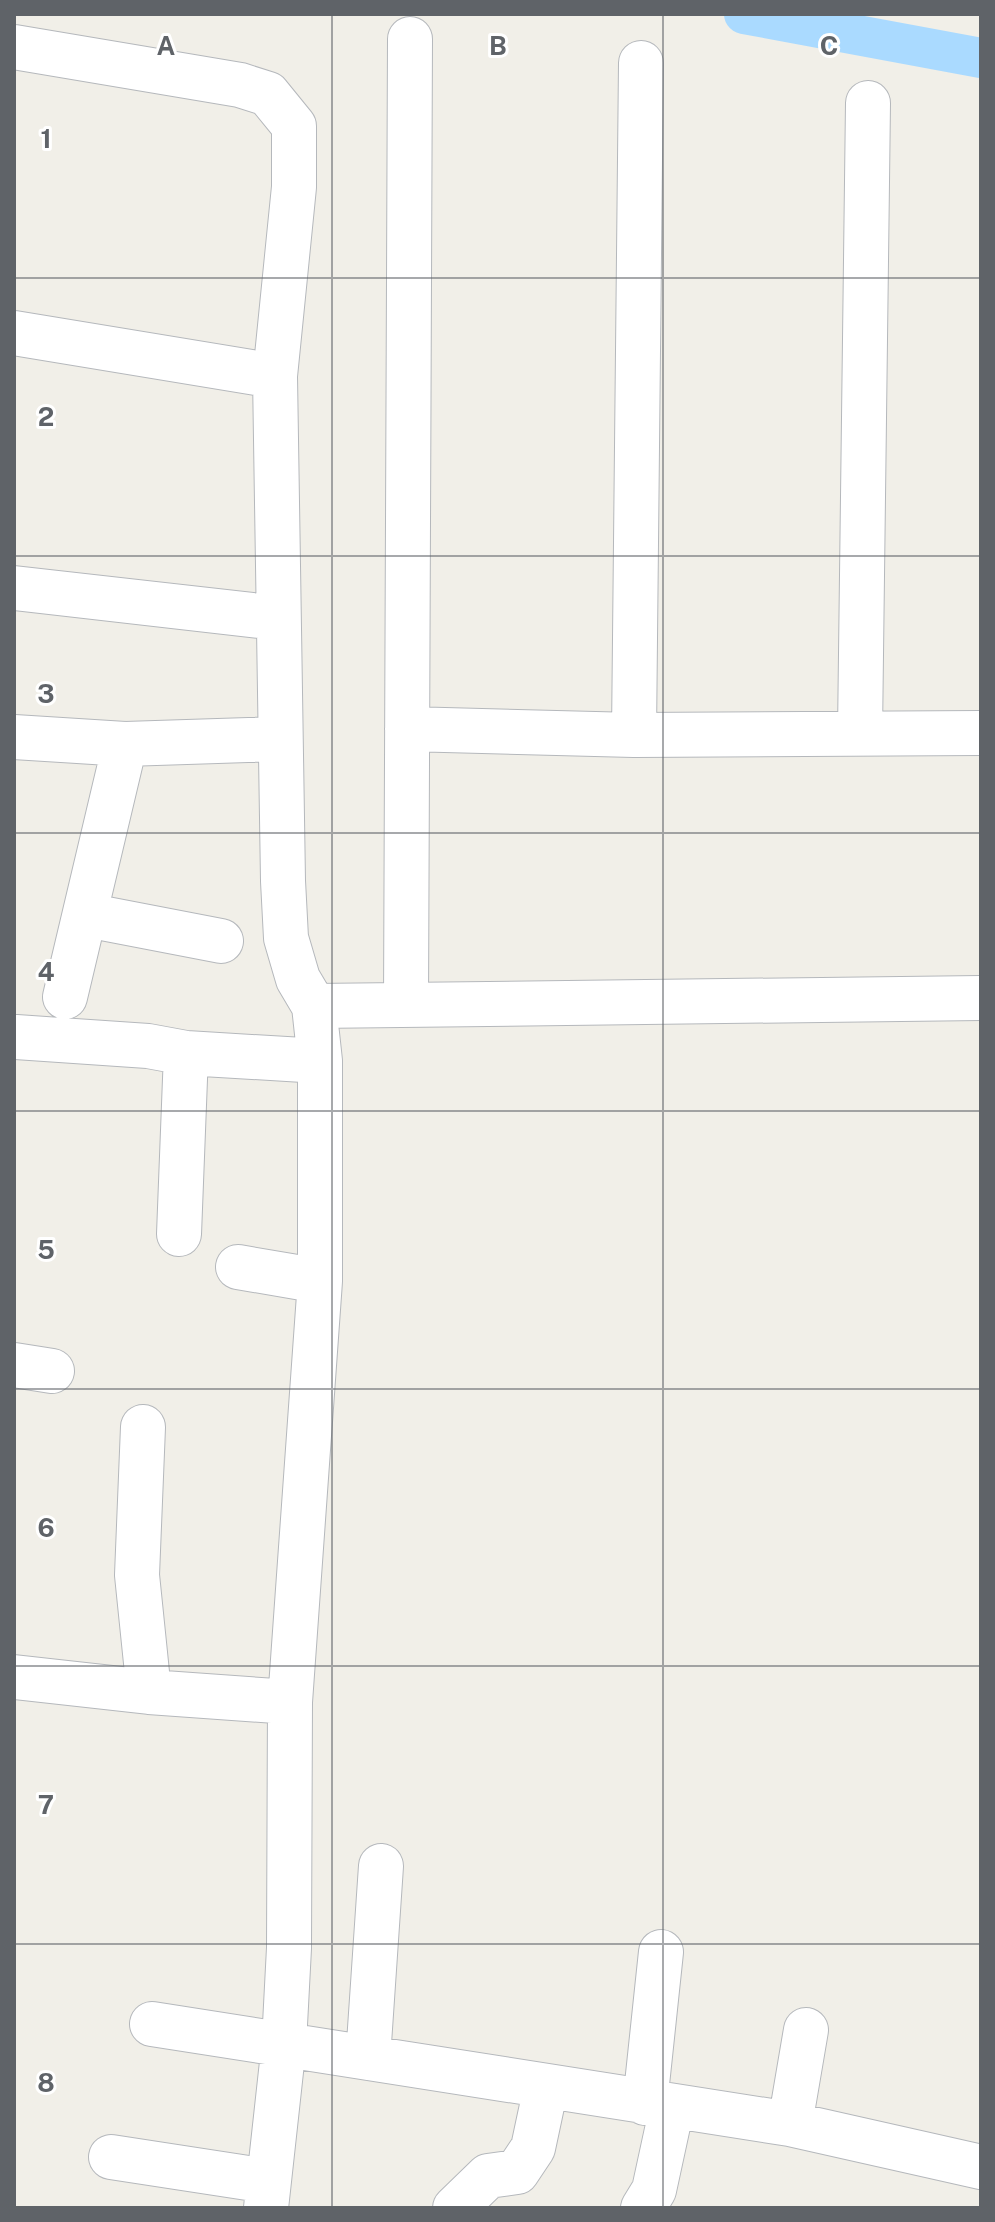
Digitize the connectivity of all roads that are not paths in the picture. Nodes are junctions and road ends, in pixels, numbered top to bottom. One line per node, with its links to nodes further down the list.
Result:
1 (410, 39): 9 (street)
2 (14, 47): 6 (street)
3 (641, 63): 12 (street)
4 (868, 103): 10 (street)
5 (14, 333): 6 (street)
6 (275, 376): 8 (street)
7 (14, 588): 8 (street)
8 (278, 618): 14 (street)
9 (407, 729): 12 (street); 20 (street)
10 (860, 733): 11 (street); 12 (street)
11 (981, 733)
12 (634, 735)
13 (14, 737): 15 (street)
14 (280, 739): 15 (street); 21 (street)
15 (125, 744): 16 (street)
16 (86, 915): 17 (street); 18 (street)
17 (221, 941)
18 (65, 997)
19 (981, 998): 20 (street)
20 (406, 1003): 21 (street)
21 (314, 1006): 24 (street)
22 (16, 1037): 23 (street)
23 (186, 1053): 24 (street); 25 (street)
24 (320, 1061): 27 (street)
25 (179, 1234)
26 (238, 1267): 27 (street)
27 (320, 1281): 31 (street)
28 (143, 1427): 30 (street)
29 (14, 1677): 30 (street)
30 (149, 1692): 31 (street)
31 (290, 1702): 36 (street)
32 (381, 1866): 37 (street)
33 (661, 1952): 39 (street)
34 (152, 2024): 36 (street)
35 (806, 2030): 40 (street)
36 (284, 2044): 37 (street); 43 (street)
37 (368, 2058): 38 (street)
38 (546, 2087): 39 (street); 44 (street)
39 (658, 2105): 40 (street); 45 (street)
40 (790, 2124): 42 (street)
41 (111, 2157): 43 (street)
42 (981, 2167)
43 (267, 2194)
44 (455, 2208)
45 (643, 2208)

